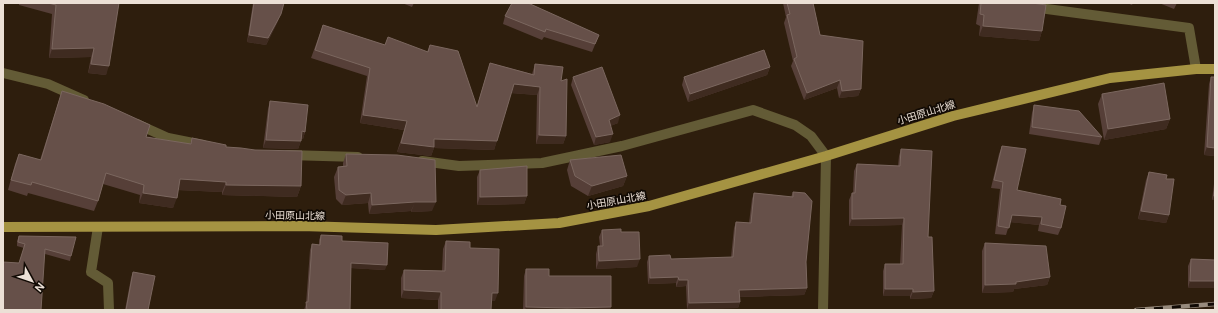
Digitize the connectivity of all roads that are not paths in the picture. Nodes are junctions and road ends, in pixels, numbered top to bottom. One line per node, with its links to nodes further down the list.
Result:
1 (1024, 6): 2 (street)
2 (1196, 69): 3 (main road, 小田原山北線); 9 (main road, 小田原山北線)
3 (1215, 69)
4 (3, 73): 5 (street)
5 (91, 103)
6 (126, 119): 7 (street)
7 (212, 147)
8 (275, 154): 10 (street)
9 (826, 156): 11 (street); 13 (main road, 小田原山北線); 15 (street)
10 (370, 157)
11 (416, 160)
12 (3, 227): 13 (main road, 小田原山北線)
13 (98, 227): 14 (street)
14 (110, 310)
15 (823, 310)

